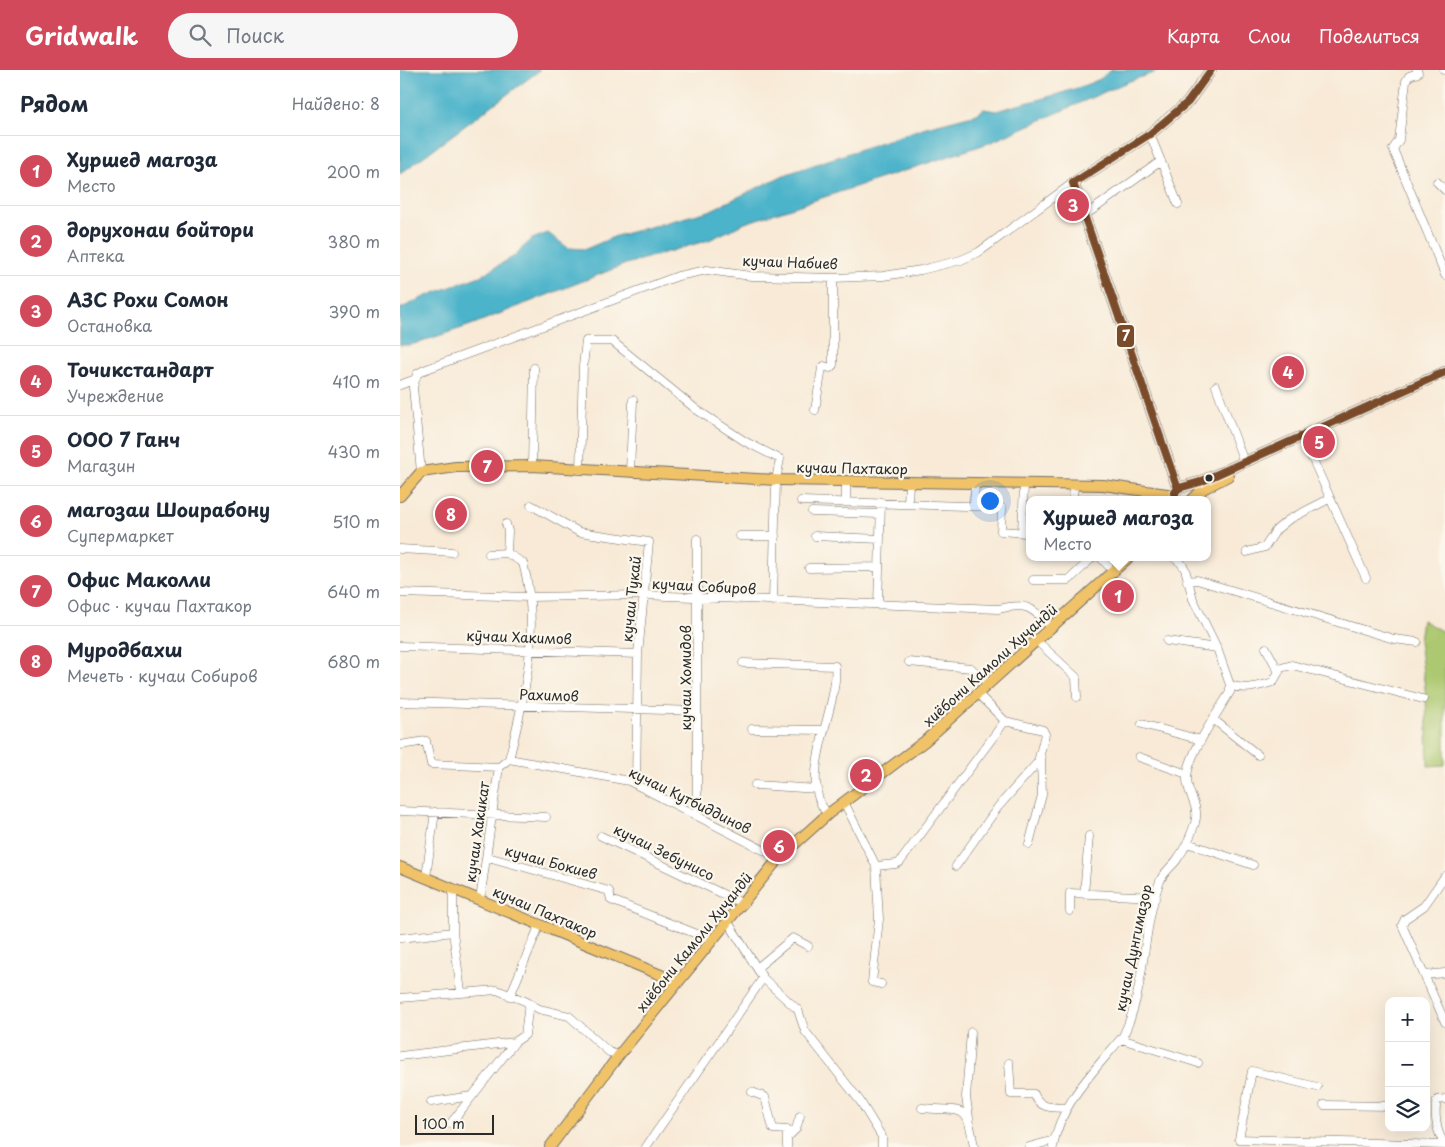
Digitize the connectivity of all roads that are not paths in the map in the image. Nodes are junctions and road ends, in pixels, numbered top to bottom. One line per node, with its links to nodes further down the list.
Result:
1 (1211, 70): 3 (main road, кучаи Набиев)
2 (1416, 72): 10 (street)
3 (1150, 134): 4 (street); 6 (main road, кучаи Набиев)
4 (1161, 162): 8 (street); 9 (street)
5 (1437, 182): 7 (street)
6 (1073, 183): 9 (main road); 11 (street, кучаи Набиев)
7 (1445, 190)
8 (1178, 204)
9 (1084, 216): 32 (main road)
10 (1445, 275)
11 (833, 278): 15 (street, кучаи Набиев); 19 (street)
12 (534, 368): 22 (street)
13 (1445, 372): 21 (main road)
14 (1445, 377): 20 (main road)
15 (413, 380): 16 (street, кучаи Набиев); 24 (street)
16 (400, 385)
17 (1216, 386): 21 (street)
18 (633, 400): 25 (street)
19 (815, 410)
20 (1304, 440): 21 (main road); 37 (street)
21 (1245, 464): 32 (main road); 36 (main road)
22 (532, 466): 23 (main road, кучаи Пахтакор); 24 (main road, кучаи Пахтакор)
23 (580, 470): 25 (main road, кучаи Пахтакор); 26 (street)
24 (421, 472): 33 (main road)
25 (630, 472): 26 (main road, кучаи Пахтакор)
26 (776, 480): 27 (main road, кучаи Пахтакор); 49 (street)
27 (846, 481): 28 (main road, кучаи Пахтакор); 39 (street)
28 (909, 482): 29 (main road, кучаи Пахтакор); 42 (street)
29 (975, 483): 30 (main road, кучаи Пахтакор); 43 (street)
30 (1024, 484): 31 (main road, кучаи Пахтакор); 47 (street)
31 (1074, 485): 32 (main road, кучаи Пахтакор); 34 (street)
32 (1176, 495): 35 (main road)
33 (400, 496)
34 (1073, 496)
35 (1192, 496)
36 (1196, 496)
37 (1329, 499): 55 (street); 65 (street)
38 (801, 501): 39 (street)
39 (846, 501): 40 (street)
40 (881, 502): 42 (street); 45 (street)
41 (531, 504): 69 (street, кучаи Тукай)
42 (908, 504): 43 (street)
43 (974, 505): 47 (street)
44 (812, 512): 45 (street)
45 (880, 514): 52 (street)
46 (506, 524): 56 (street)
47 (1026, 533)
48 (740, 536): 49 (street)
49 (775, 536): 72 (street)
50 (815, 536): 52 (street)
51 (697, 539): 71 (street, кучаи Хомидов)
52 (880, 539): 62 (street)
53 (400, 549): 54 (street)
54 (452, 552)
55 (1247, 552)
56 (507, 553): 57 (street); 70 (street)
57 (489, 554)
58 (1089, 561): 66 (street)
59 (1104, 561): 64 (street)
60 (1125, 561): 64 (main road, хиёбони Камоли Хуҷандӣ)
61 (1178, 561): 67 (street)
62 (879, 567): 63 (street); 73 (street)
63 (810, 568)
64 (1114, 572): 74 (main road, хиёбони Камоли Хуҷандӣ)
65 (1366, 578)
66 (1033, 580)
67 (1187, 582): 77 (street); 79 (street)
68 (400, 593): 70 (street, кучаи Собиров)
69 (642, 595): 70 (street, кучаи Собиров); 71 (street, кучаи Собиров); 82 (street, кучаи Тукай)
70 (529, 597): 81 (street)
71 (698, 598): 72 (street, кучаи Собиров); 94 (street, кучаи Хомидов)
72 (773, 601): 73 (street, кучаи Собиров)
73 (878, 605): 74 (street, кучаи Собиров)
74 (1051, 627): 75 (main road, хиёбони Камоли Хуҷандӣ)
75 (1037, 641): 86 (main road, хиёбони Камоли Хуҷандӣ); 89 (street)
76 (1167, 641): 79 (street)
77 (1417, 642)
78 (400, 646): 81 (street, кӯчаи Хакимов)
79 (1217, 648): 87 (street)
80 (1266, 648): 85 (street)
81 (530, 650): 82 (street, кӯчаи Хакимов); 92 (street)
82 (638, 654): 93 (street, кучаи Тукай)
83 (909, 662): 86 (street)
84 (743, 663): 99 (street)
85 (1279, 672): 87 (street); 90 (street)
86 (988, 684): 88 (main road, хиёбони Камоли Хуҷандӣ)
87 (1230, 686): 95 (street)
88 (978, 694): 96 (street); 111 (main road, хиёбони Камоли Хуҷандӣ)
89 (1077, 697)
90 (1423, 699)
91 (400, 702): 92 (street, Рахимов)
92 (523, 706): 93 (street, Рахимов); 105 (street)
93 (636, 710): 94 (street, Рахимов); 108 (street, кучаи Тукай)
94 (697, 711): 116 (street, кучаи Хомидов)
95 (1213, 719): 100 (street); 102 (street)
96 (1005, 721): 104 (street); 125 (street)
97 (1142, 724): 100 (street)
98 (752, 729): 99 (street)
99 (823, 730): 110 (street)
100 (1201, 740): 107 (street)
101 (400, 745): 106 (street)
102 (1258, 755)
103 (1139, 757): 107 (street)
104 (1041, 758): 121 (street); 126 (street)
105 (509, 759): 106 (street); 108 (street, кучаи Кутбиддинов)
106 (499, 767): 115 (street, кучаи Хакикат)
107 (1188, 774): 120 (street, кучаи Дунгимазор)
108 (636, 784): 116 (street, кучаи Кутбиддинов)
109 (754, 785): 110 (street)
110 (818, 789): 114 (street)
111 (845, 804): 114 (main road, хиёбони Камоли Хуҷандӣ); 125 (street)
112 (400, 812): 113 (street)
113 (434, 812): 115 (street); 129 (street)
114 (828, 814): 123 (main road, хиёбони Камоли Хуҷандӣ)
115 (493, 816): 117 (street); 122 (street, кучаи Хакикат)
116 (697, 816): 123 (street, кучаи Кутбиддинов)
117 (546, 817)
118 (601, 836): 134 (street, кучаи Зебунисо)
119 (1089, 836): 131 (street)
120 (1187, 843): 124 (street); 132 (street, кучаи Дунгимазор)
121 (1029, 844)
122 (488, 857): 133 (street, кучаи Хакикат); 140 (street, кучаи Бокиев)
123 (779, 858): 134 (main road, хиёбони Камоли Хуҷандӣ)
124 (1253, 865)
125 (876, 866): 147 (street)
126 (956, 866)
127 (400, 867): 129 (main road, кучаи Пахтакор)
128 (1445, 876): 144 (street)
129 (426, 877): 130 (main road, кучаи Пахтакор)
130 (453, 888): 133 (main road, кучаи Пахтакор); 138 (street)
131 (1084, 894): 132 (street); 135 (street)
132 (1156, 896): 154 (street, кучаи Дунгимазор)
133 (480, 900): 137 (main road, кучаи Пахтакор)
134 (744, 904): 136 (main road, хиёбони Камоли Хуҷандӣ)
135 (1070, 911)
136 (728, 922): 140 (main road, хиёбони Камоли Хуҷандӣ); 142 (street)
137 (540, 924): 146 (main road, кучаи Пахтакор); 149 (street)
138 (453, 932): 139 (street); 148 (street)
139 (400, 938)
140 (712, 940): 146 (main road, хиёбони Камоли Хуҷандӣ)
141 (808, 946): 142 (street)
142 (758, 968): 145 (street)
143 (1445, 973): 144 (street)
144 (1424, 976): 152 (street)
145 (763, 978): 178 (street); 180 (street)
146 (678, 982): 156 (main road, хиёбони Камоли Хуҷандӣ)
147 (881, 984)
148 (461, 992): 149 (street); 150 (street)
149 (510, 996): 151 (street)
150 (400, 998)
151 (529, 1003): 155 (street); 156 (street)
152 (1445, 1022)
153 (971, 1032): 172 (street)
154 (1121, 1039): 159 (street); 168 (street, кучаи Дунгимазор)
155 (514, 1042): 157 (street); 162 (street)
156 (619, 1055): 177 (main road, хиёбони Камоли Хуҷандӣ)
157 (400, 1056)
158 (1009, 1063): 168 (street)
159 (1198, 1063)
160 (1318, 1087): 176 (street)
161 (752, 1092): 174 (street)
162 (472, 1096): 164 (street); 173 (street)
163 (1445, 1099): 170 (street)
164 (432, 1102)
165 (1324, 1105): 166 (street)
166 (1385, 1106)
167 (922, 1108): 172 (street)
168 (1066, 1108): 175 (street, кучаи Дунгимазор)
169 (1430, 1108): 170 (street)
170 (1436, 1108): 176 (street)
171 (800, 1116): 174 (street)
172 (969, 1118): 181 (street)
173 (451, 1123)
174 (787, 1138): 179 (street)
175 (1054, 1144): 182 (street)
176 (1445, 1144)
177 (550, 1147)
178 (646, 1147)
179 (787, 1147)
180 (882, 1147)
181 (974, 1147)
182 (1029, 1147)

